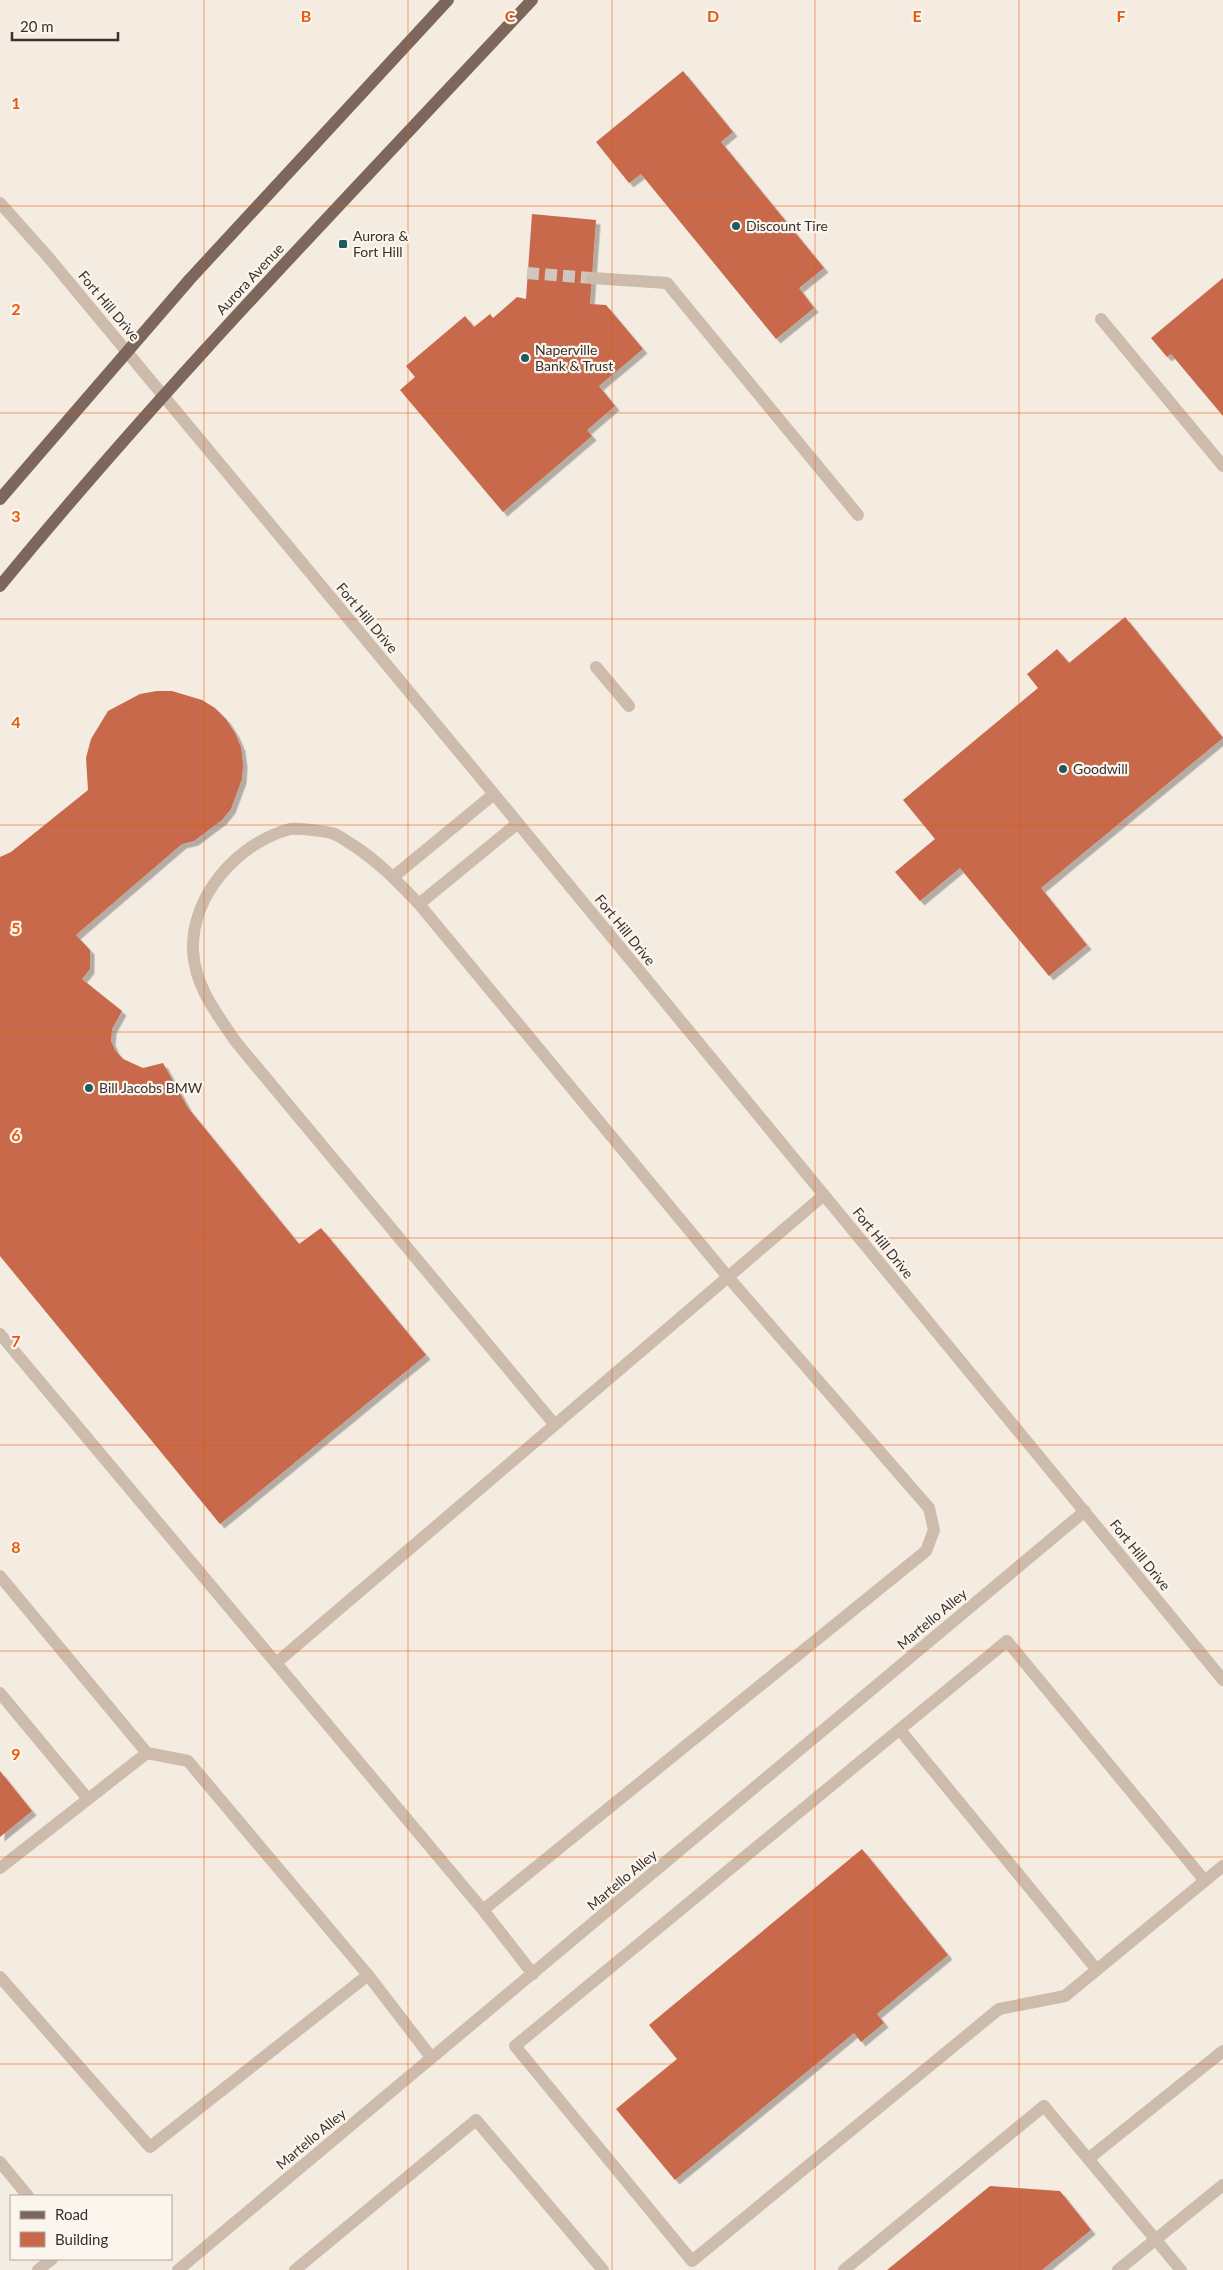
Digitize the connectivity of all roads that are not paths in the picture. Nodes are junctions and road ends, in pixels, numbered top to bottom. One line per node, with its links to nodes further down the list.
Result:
1 (448, 0): 6 (main road)
2 (532, 0): 7 (main road, Aurora Avenue)
3 (0, 203): 6 (street, Fort Hill Drive)
4 (592, 278): 10 (street)
5 (1101, 319): 8 (street)
6 (127, 352): 7 (street, Fort Hill Drive); 9 (main road)
7 (163, 396): 11 (main road, Aurora Avenue); 14 (street, Fort Hill Drive)
8 (1223, 466)
9 (0, 499)
10 (858, 515)
11 (0, 586)
12 (596, 667): 13 (street)
13 (629, 706)
14 (494, 794): 15 (street, Fort Hill Drive); 16 (street)
15 (518, 823): 17 (street); 18 (street, Fort Hill Drive)
16 (393, 877): 17 (street); 21 (street)
17 (419, 904): 19 (street)
18 (824, 1195): 19 (street); 22 (street, Fort Hill Drive)
19 (728, 1277): 21 (street); 33 (street)
20 (0, 1334): 24 (street)
21 (555, 1425): 24 (street)
22 (1085, 1511): 25 (street, Fort Hill Drive); 35 (street, Martello Alley)
23 (0, 1576): 28 (street)
24 (276, 1663): 33 (street)
25 (1223, 1680)
26 (0, 1693): 29 (street)
27 (900, 1730): 32 (street); 34 (street); 46 (street)
28 (147, 1753): 29 (street); 36 (street)
29 (88, 1799): 31 (street)
30 (1223, 1866): 32 (street)
31 (0, 1868)
32 (1205, 1881): 34 (street)
33 (483, 1910): 35 (street)
34 (1097, 1970): 46 (street)
35 (534, 1974): 39 (street, Martello Alley)
36 (368, 1976): 37 (street); 39 (street)
37 (0, 1978)
38 (1223, 2051): 40 (street)
39 (432, 2057): 48 (street, Martello Alley)
40 (1088, 2159): 44 (street); 51 (street)
41 (0, 2162): 43 (street)
42 (1223, 2185): 44 (street)
43 (27, 2195)
44 (1156, 2239): 52 (street); 53 (street)
45 (51, 2260): 47 (street)
46 (688, 2266)
47 (38, 2270)
48 (178, 2270)
49 (295, 2270): 50 (street)
50 (603, 2270)
51 (844, 2270)
52 (1118, 2270)
53 (1182, 2270)

